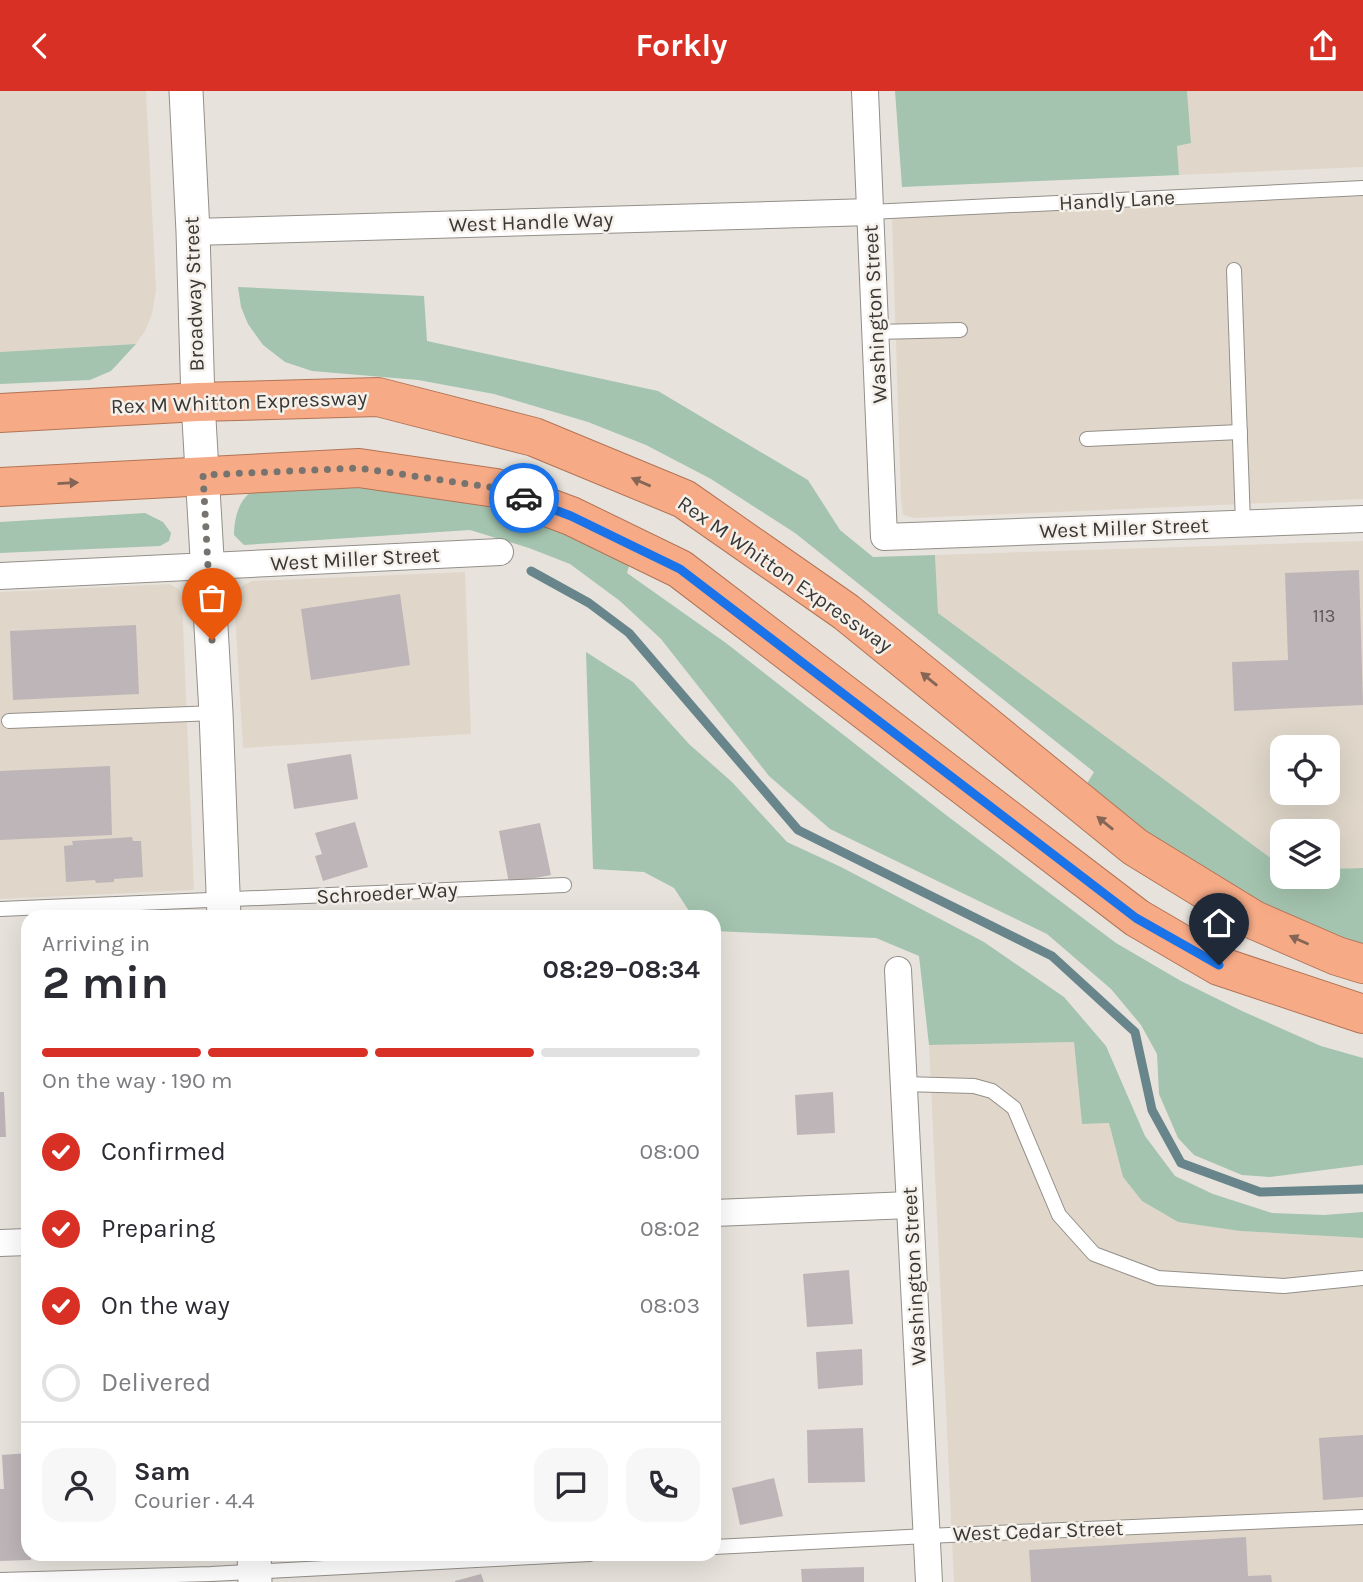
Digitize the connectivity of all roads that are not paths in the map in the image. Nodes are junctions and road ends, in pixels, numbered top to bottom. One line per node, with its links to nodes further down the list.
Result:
1 (186, 91): 5 (street, Broadway Street)
2 (865, 91): 4 (street, Washington Street)
3 (1363, 188): 4 (lane, Handly Lane)
4 (870, 212): 5 (street, West Handle Way); 8 (street, Washington Street)
5 (192, 232): 9 (street, Broadway Street)
6 (1234, 271): 11 (lane)
7 (960, 330): 8 (lane)
8 (875, 332): 17 (street, Washington Street)
9 (198, 402): 10 (highway, Rex M Whitton Expressway); 13 (street, Broadway Street); 26 (highway, Rex M Whitton Expressway, one-way to 9)
10 (0, 413)
11 (1240, 432): 12 (lane); 16 (lane)
12 (1087, 439)
13 (203, 475): 14 (highway, one-way to 13); 19 (street, Broadway Street); 28 (highway)
14 (0, 487)
15 (1363, 519): 16 (street, West Miller Street)
16 (1243, 523): 17 (street, West Miller Street)
17 (884, 537)
18 (500, 552): 19 (street, West Miller Street)
19 (208, 566): 20 (street, West Miller Street); 21 (street, Broadway Street)
20 (0, 576)
21 (216, 713): 22 (lane); 25 (street, Broadway Street)
22 (9, 720)
23 (564, 885): 25 (lane, Schroeder Way)
24 (0, 909): 25 (lane, Schroeder Way)
25 (223, 909)
26 (1363, 964)
27 (898, 970): 29 (street, Washington Street)
28 (1363, 1014)
29 (903, 1084): 30 (street, Washington Street); 34 (lane)
30 (910, 1205): 31 (street); 36 (street, Washington Street)
31 (721, 1213)
32 (21, 1242): 33 (street)
33 (0, 1243)
34 (1363, 1278)
35 (1363, 1517): 36 (lane, West Cedar Street)
36 (927, 1536): 37 (lane, West Cedar Street); 41 (street, Washington Street)
37 (721, 1547)
38 (433, 1561): 39 (lane)
39 (254, 1569): 40 (lane)
40 (0, 1580)
41 (929, 1582)

